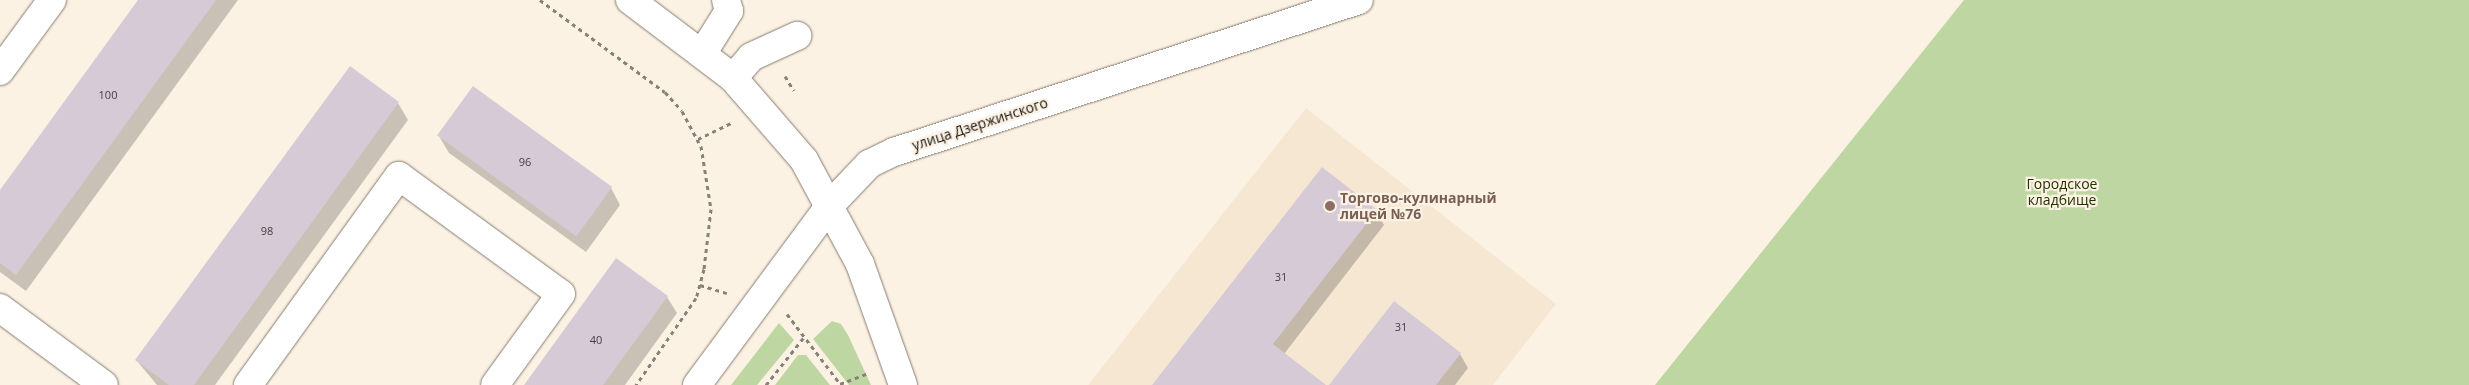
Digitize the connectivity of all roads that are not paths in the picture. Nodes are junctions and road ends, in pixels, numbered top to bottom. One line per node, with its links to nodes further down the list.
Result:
1 (52, 0): 7 (street)
2 (630, 0): 6 (street)
3 (726, 0): 6 (street)
4 (1358, 0): 9 (street, улица Дзержинского)
5 (797, 36): 8 (street)
6 (702, 54): 8 (street)
7 (0, 71)
8 (734, 78): 9 (street)
9 (830, 205): 14 (street, улица Дзержинского); 15 (street)
10 (0, 308): 11 (street)
11 (104, 385)
12 (248, 385): 13 (street)
13 (495, 385)
14 (697, 385)
15 (903, 385)

